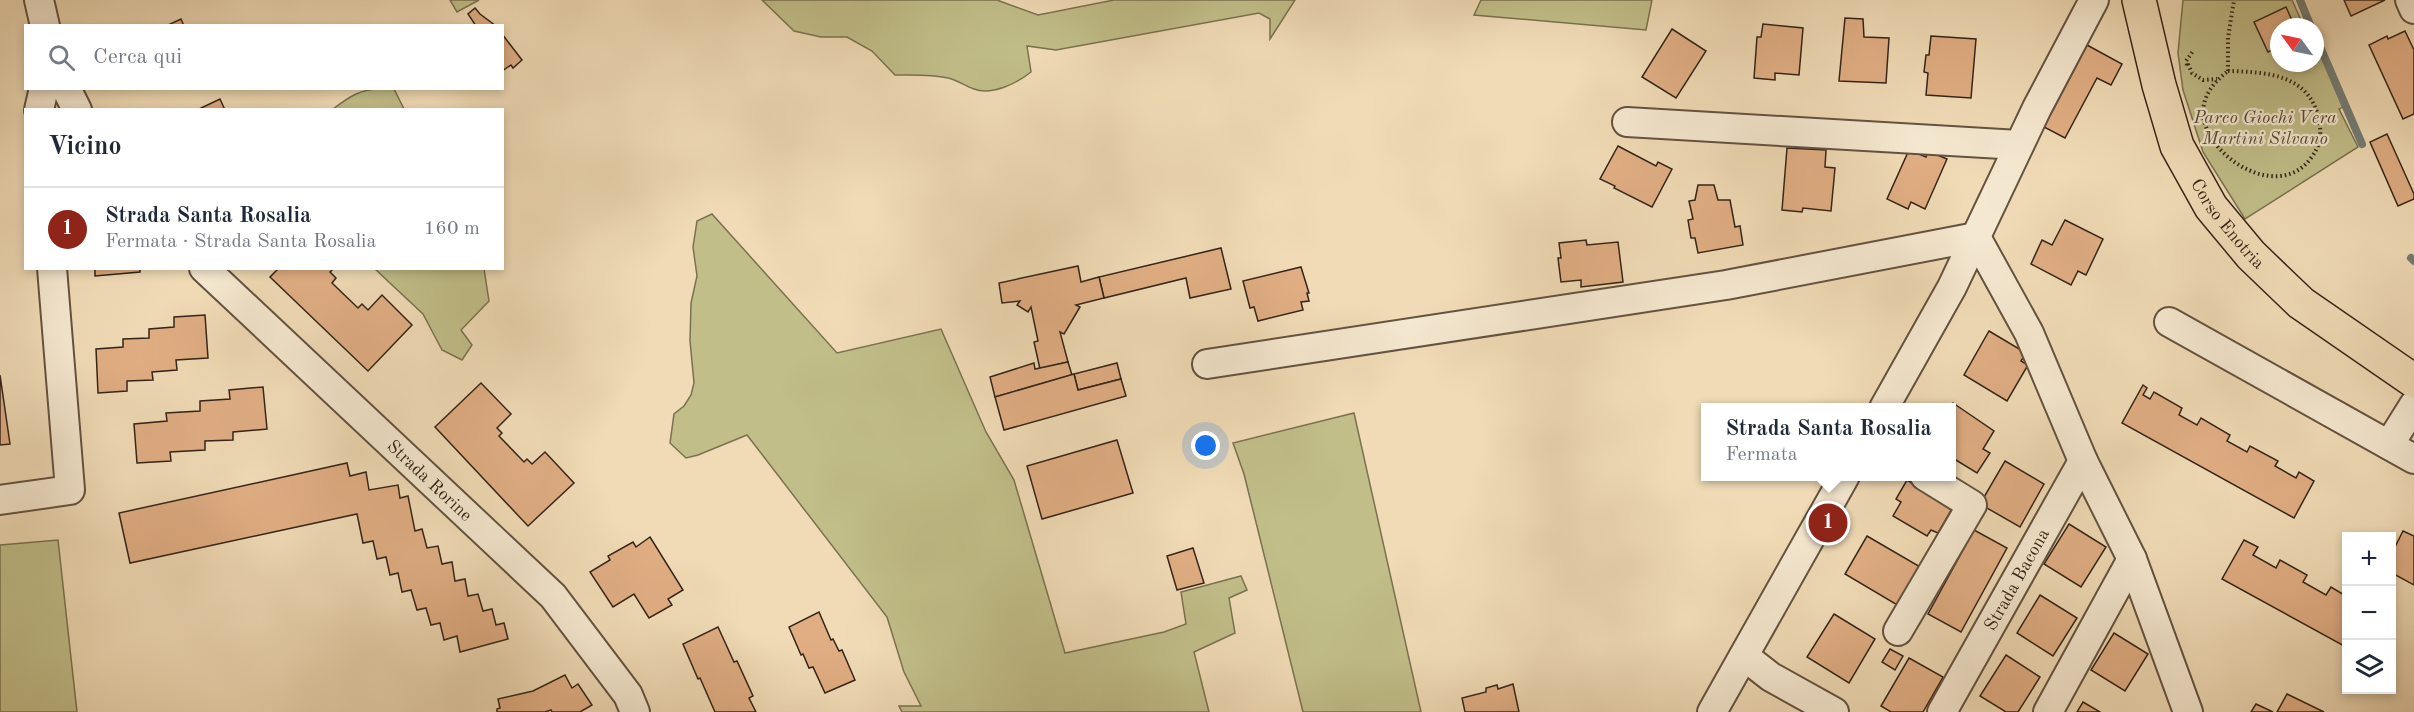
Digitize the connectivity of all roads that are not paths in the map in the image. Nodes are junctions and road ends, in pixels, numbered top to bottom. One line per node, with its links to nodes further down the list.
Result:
1 (39, 0): 6 (street)
2 (2094, 0): 12 (street)
3 (2139, 0): 18 (main road, Corso Enotria)
4 (2410, 0): 5 (street)
5 (2414, 9)
6 (45, 24)
7 (44, 90): 9 (street)
8 (67, 90): 10 (street)
9 (39, 108)
10 (76, 108)
11 (1627, 122): 12 (street)
12 (2019, 146): 13 (street)
13 (1976, 237): 17 (street); 19 (street); 23 (street)
14 (52, 270): 26 (street)
15 (206, 270): 31 (street, Strada Rorine)
16 (2169, 322): 21 (street)
17 (1207, 364)
18 (2414, 381)
19 (1887, 403)
20 (2414, 405): 21 (street)
21 (2390, 445): 22 (street)
22 (2414, 459)
23 (2083, 461): 27 (street); 30 (street, Strada Bacona)
24 (1843, 481): 29 (street)
25 (1932, 481): 28 (street)
26 (0, 500)
27 (2132, 559): 34 (street); 35 (street)
28 (1898, 631)
29 (1744, 656): 32 (street); 33 (street)
30 (1946, 706)
31 (635, 712)
32 (1712, 712)
33 (1834, 712)
34 (2048, 712)
35 (2188, 712)

